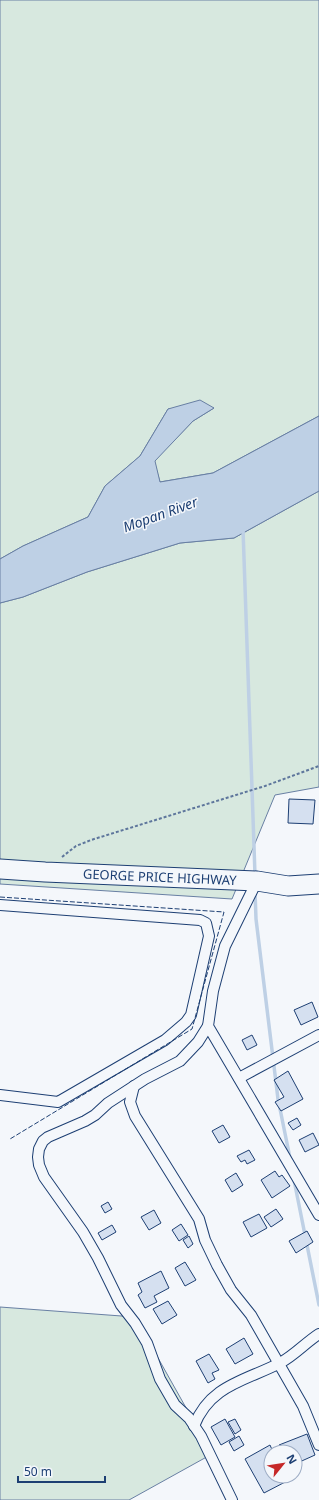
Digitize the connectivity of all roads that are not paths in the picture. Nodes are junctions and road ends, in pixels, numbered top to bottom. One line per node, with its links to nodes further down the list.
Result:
1 (0, 869): 2 (highway, GEORGE PRICE HIGHWAY)
2 (257, 881): 3 (highway, GEORGE PRICE HIGHWAY); 5 (street)
3 (319, 884)
4 (0, 905): 9 (street)
5 (208, 1026): 7 (street); 8 (street)
6 (319, 1035): 7 (street)
7 (239, 1078): 10 (street)
8 (134, 1086): 12 (street); 13 (street)
9 (0, 1096)
10 (319, 1215)
11 (319, 1334): 12 (street)
12 (279, 1363): 13 (street); 14 (street)
13 (194, 1426): 15 (street)
14 (319, 1445)
15 (232, 1500)

